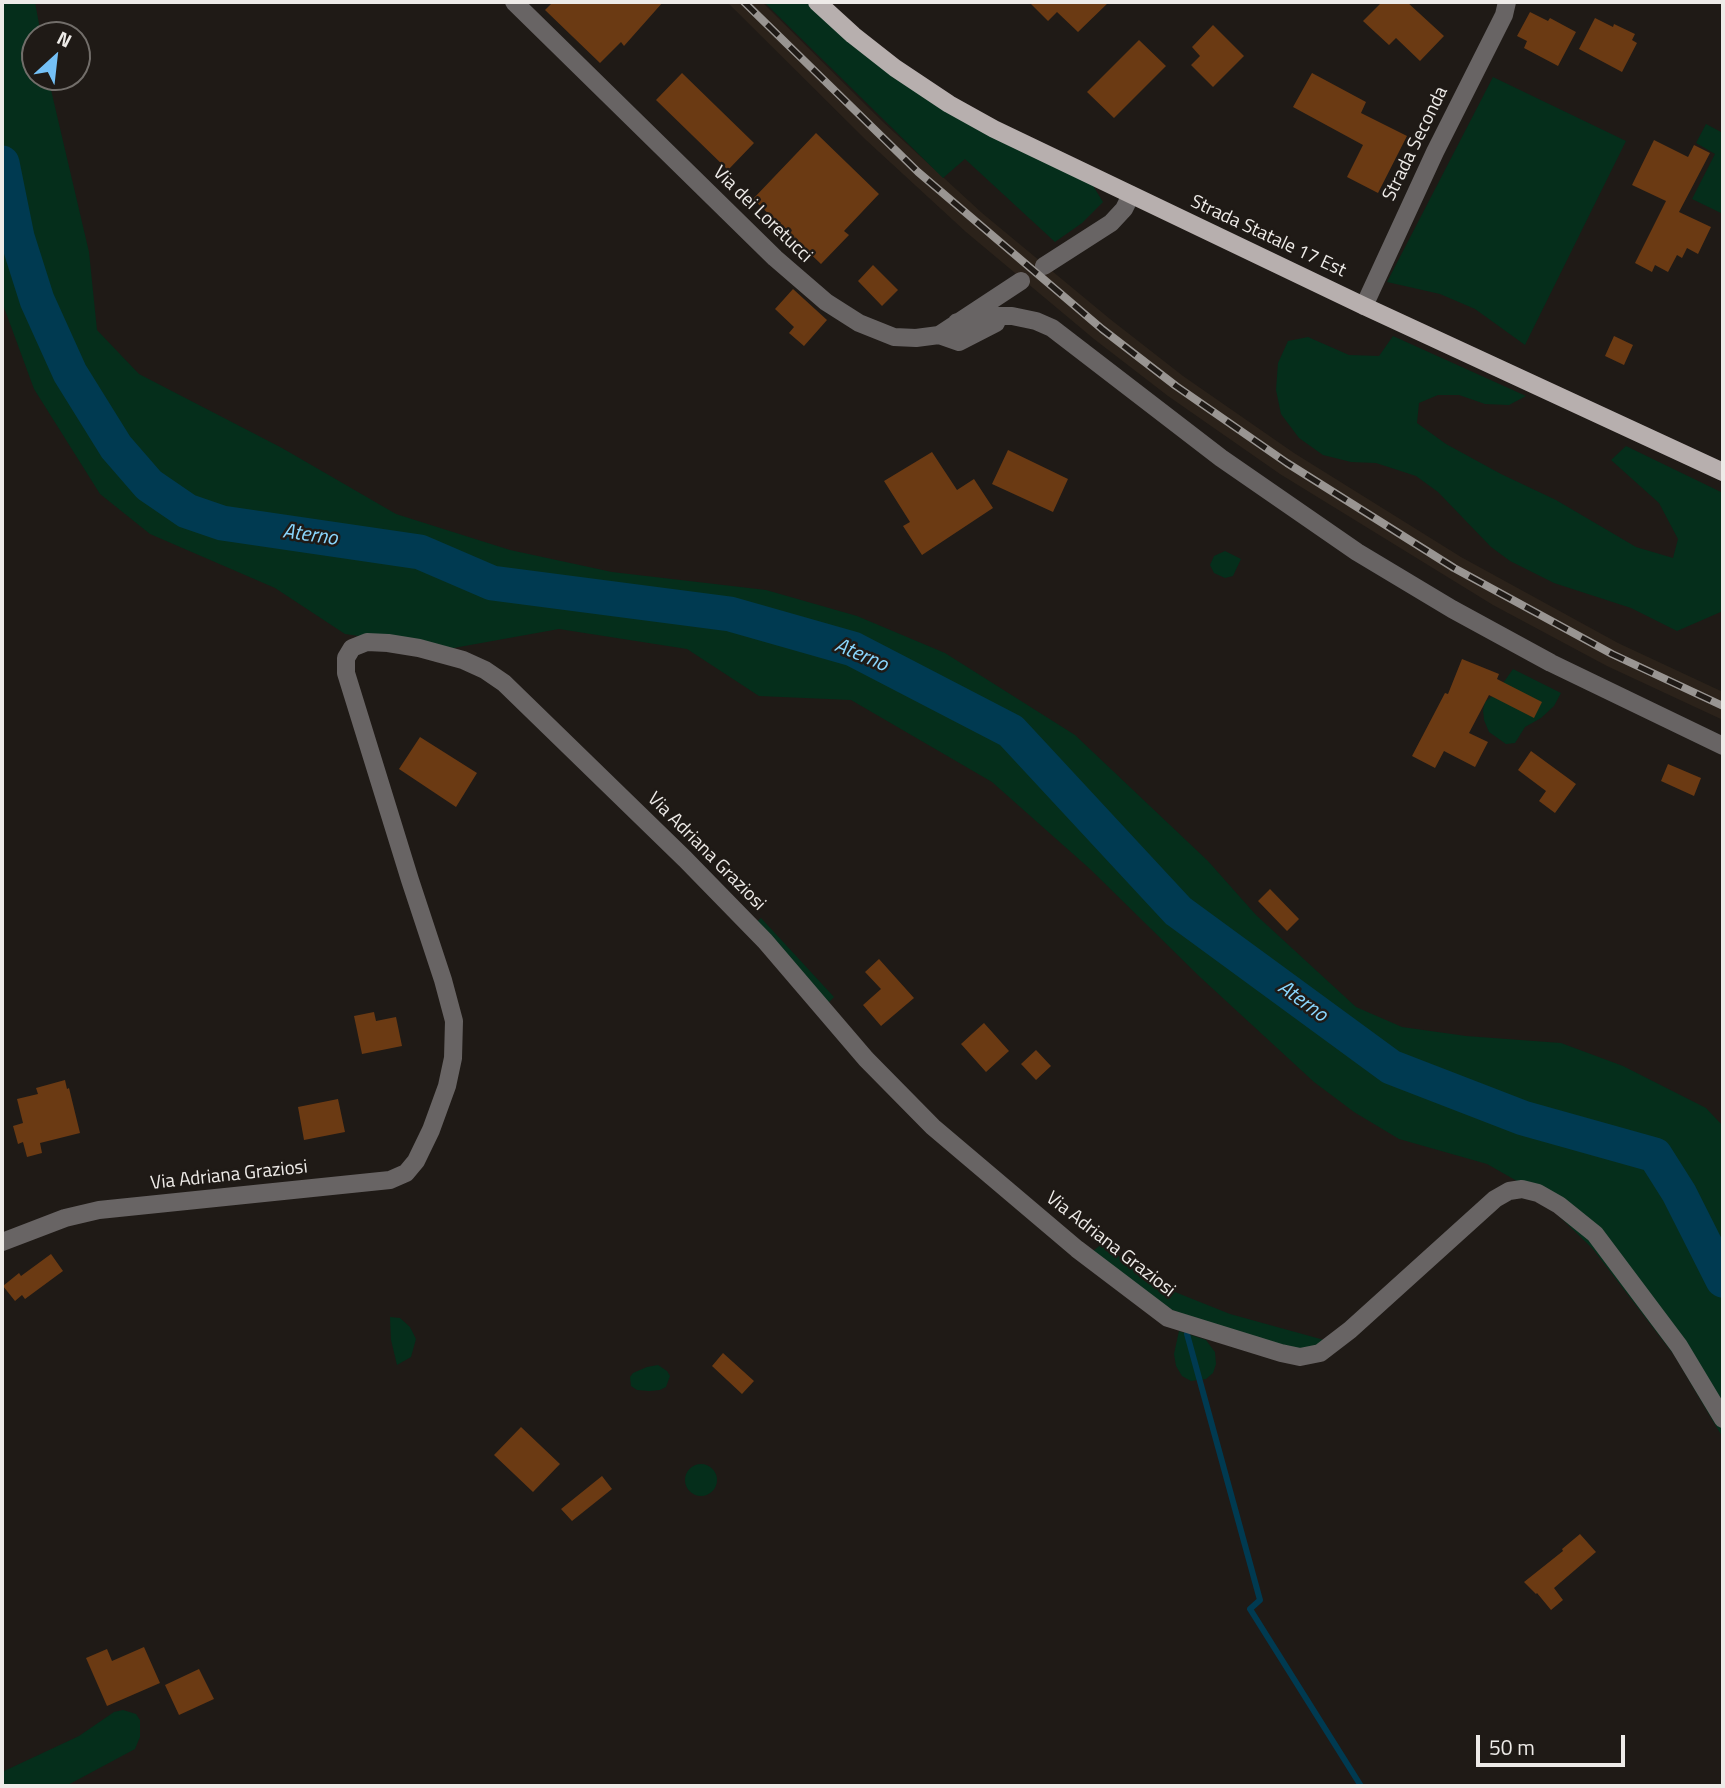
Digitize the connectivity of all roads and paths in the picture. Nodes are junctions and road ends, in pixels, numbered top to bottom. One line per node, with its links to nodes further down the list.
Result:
1 (514, 2): 10 (street, Via dei Loretucci)
2 (817, 2): 4 (main road, Strada Statale 17 Est)
3 (1507, 2): 7 (street, Strada Seconda)
4 (1131, 195): 5 (street); 7 (main road, Strada Statale 17 Est)
5 (1044, 266)
6 (1021, 281): 9 (street)
7 (1364, 306): 11 (main road, Strada Statale 17 Est)
8 (1020, 317): 9 (street); 10 (street, Via dei Loretucci); 12 (street)
9 (957, 322): 10 (street)
10 (939, 335)
11 (1723, 472)
12 (1723, 746)
13 (2, 1242): 14 (street, Via Adriana Graziosi)
14 (1723, 1419)

